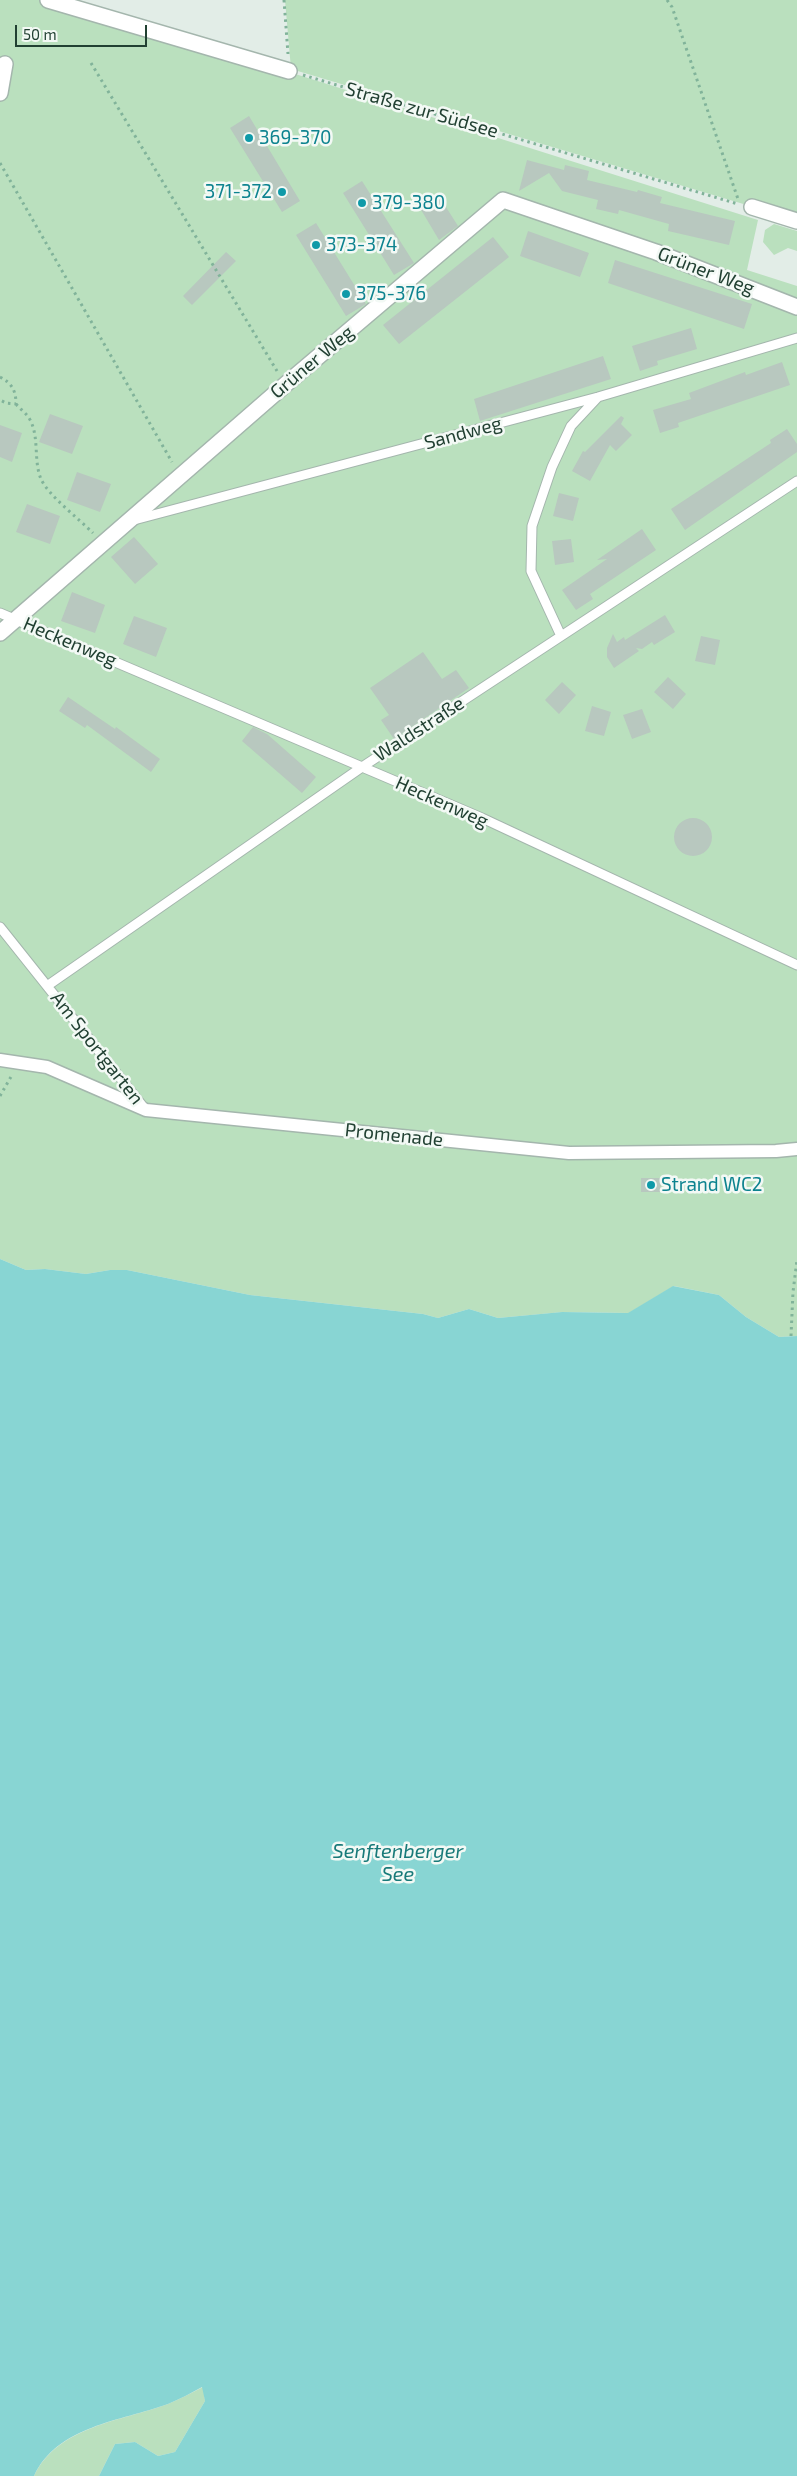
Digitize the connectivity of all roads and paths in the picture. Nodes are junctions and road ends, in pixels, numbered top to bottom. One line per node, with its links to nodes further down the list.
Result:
1 (48, 0): 6 (street)
2 (284, 0): 6 (path)
3 (667, 0): 9 (path)
4 (91, 63): 14 (path)
5 (5, 64): 7 (street)
6 (289, 71): 9 (path, Straße zur Südsee)
7 (0, 93)
8 (0, 163): 18 (path)
9 (746, 206): 10 (street)
10 (797, 221)
11 (797, 307): 14 (street, Grüner Weg)
12 (797, 338): 15 (lane, Sandweg)
13 (0, 377): 17 (path)
14 (286, 384): 18 (street, Grüner Weg)
15 (598, 397): 20 (lane, Sandweg); 25 (lane)
16 (0, 400): 17 (path)
17 (16, 404): 21 (path)
18 (180, 476): 20 (street, Grüner Weg)
19 (797, 481): 25 (lane, Waldstraße)
20 (127, 522): 21 (street, Grüner Weg)
21 (104, 544): 23 (street, Grüner Weg)
22 (0, 613): 23 (lane, Heckenweg)
23 (16, 620): 24 (street, Grüner Weg); 26 (lane, Heckenweg)
24 (0, 633)
25 (561, 636): 26 (lane, Waldstraße)
26 (362, 767): 28 (lane, Heckenweg); 29 (lane, Waldstraße)
27 (0, 927): 29 (lane, Am Sportgarten)
28 (797, 965)
29 (47, 986): 33 (lane, Am Sportgarten)
30 (0, 1060): 31 (street, Promenade)
31 (17, 1063): 32 (path); 33 (street, Promenade)
32 (0, 1096)
33 (146, 1110): 34 (street, Promenade)
34 (797, 1149)
35 (797, 1260): 36 (path)
36 (795, 1291): 37 (path)
37 (791, 1336)

